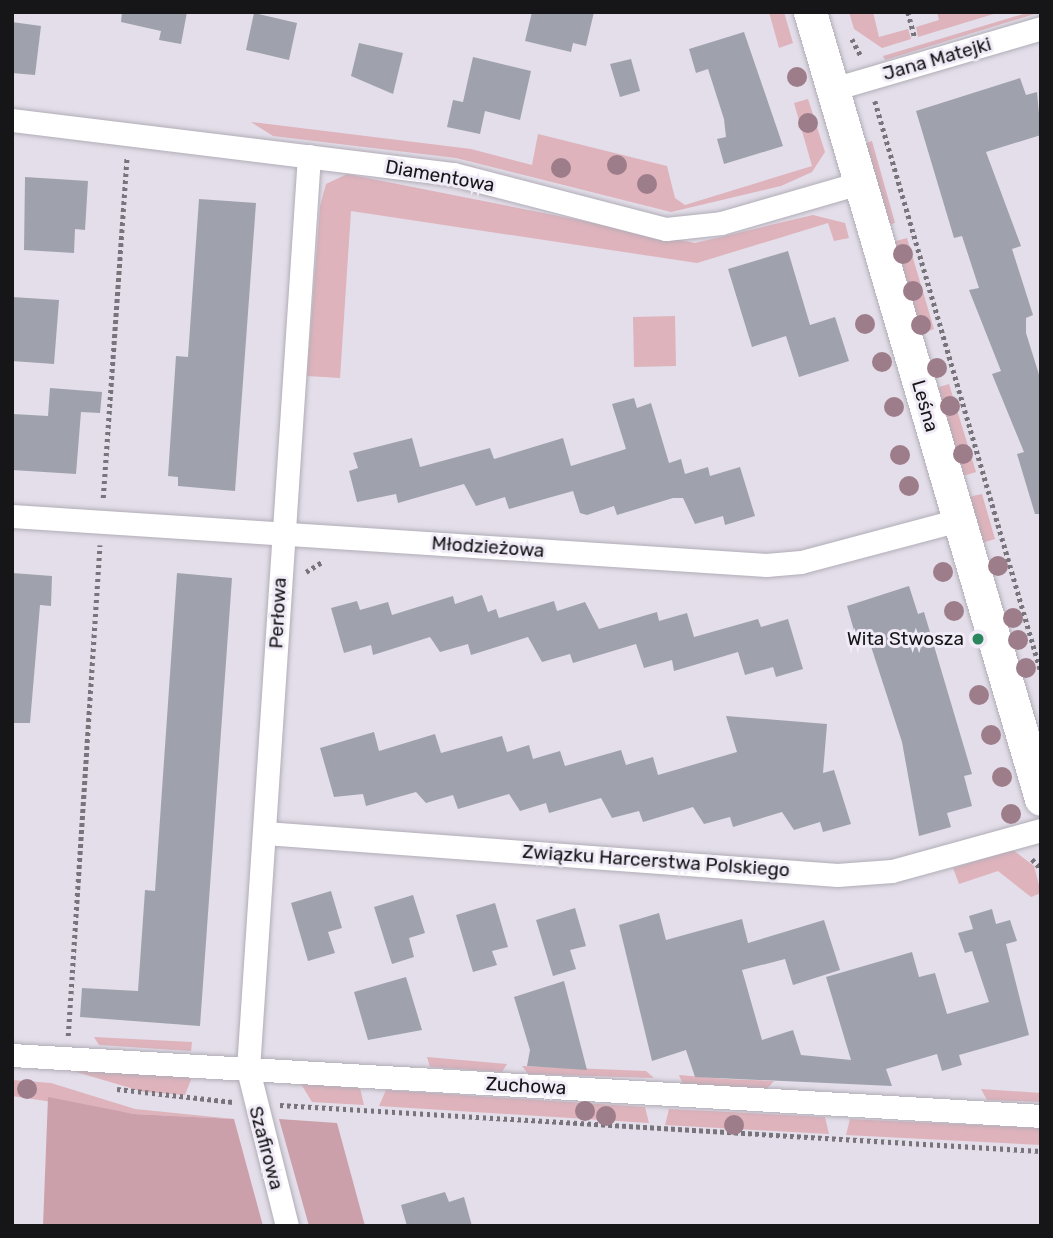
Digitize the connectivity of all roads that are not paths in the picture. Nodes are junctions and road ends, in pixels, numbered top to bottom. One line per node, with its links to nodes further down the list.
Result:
1 (810, 12): 3 (street, Leśna)
2 (1041, 28): 3 (street, Jana Matejki)
3 (833, 89): 6 (street, Leśna)
4 (12, 120): 5 (street, Diamentowa)
5 (309, 156): 6 (street, Diamentowa); 9 (street, Perłowa)
6 (860, 183): 8 (street, Leśna)
7 (12, 516): 9 (street, Młodzieżowa)
8 (959, 520): 9 (street, Młodzieżowa); 10 (street, Leśna)
9 (282, 533): 12 (street, Perłowa)
10 (1041, 799)
11 (1041, 830): 12 (street, Związku Harcerstwa Polskiego)
12 (265, 833): 14 (street, Perłowa)
13 (12, 1055): 14 (street, Zuchowa)
14 (248, 1069): 15 (street, Zuchowa); 16 (street, Szafirowa)
15 (1041, 1116)
16 (287, 1226)

